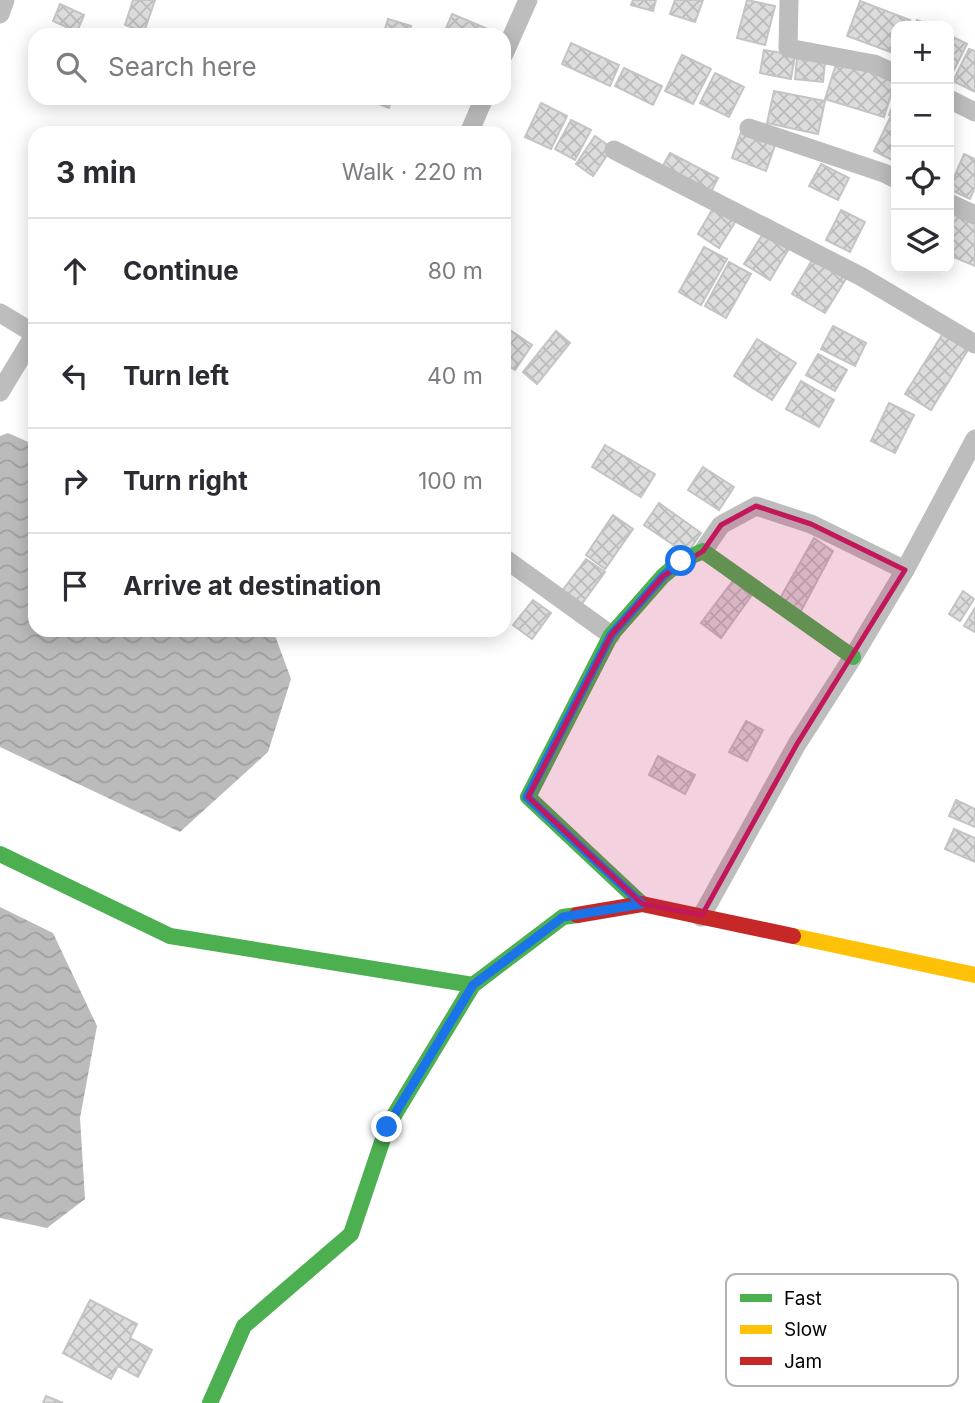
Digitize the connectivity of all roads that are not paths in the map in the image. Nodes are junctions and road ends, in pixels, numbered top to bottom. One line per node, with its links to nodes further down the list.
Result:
1 (5, 0): 4 (street)
2 (528, 0): 5 (street)
3 (789, 0): 6 (street)
4 (0, 14)
5 (511, 38)
6 (891, 72)
7 (954, 102): 9 (street)
8 (481, 105): 10 (street)
9 (975, 112)
10 (472, 126)
11 (749, 128): 13 (street)
12 (614, 150): 18 (street)
13 (891, 176)
14 (954, 205): 15 (street)
15 (975, 215)
16 (0, 313): 17 (street)
17 (28, 330)
18 (975, 344)
19 (28, 346): 20 (street)
20 (0, 392)
21 (975, 439): 24 (street)
22 (703, 551): 24 (street); 25 (street); 26 (street)
23 (511, 563): 25 (street)
24 (905, 570): 26 (street)
25 (611, 635): 28 (street)
26 (853, 657): 29 (street)
27 (0, 854): 31 (street)
28 (642, 904): 29 (street); 31 (street)
29 (701, 917): 30 (street)
30 (975, 975)
31 (473, 985): 32 (street)
32 (210, 1403)

